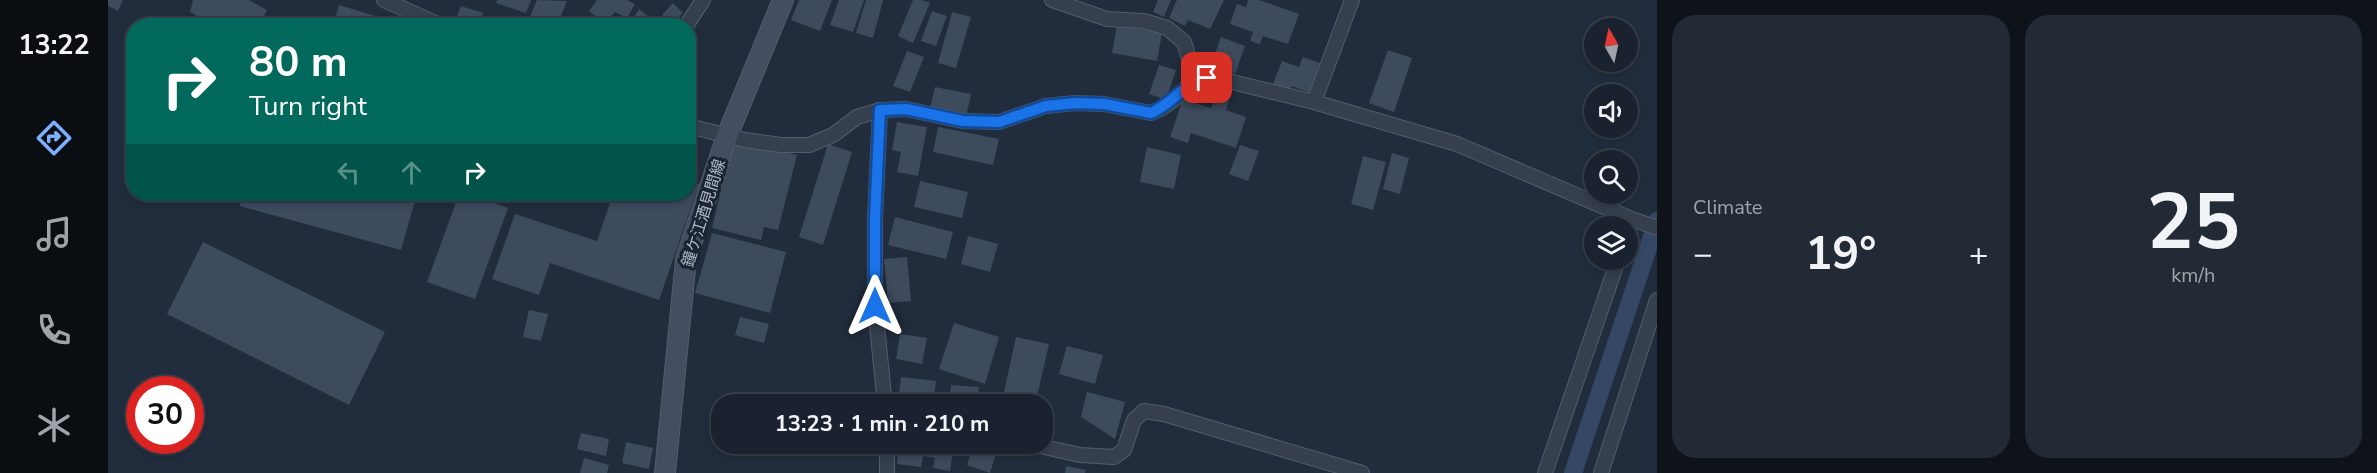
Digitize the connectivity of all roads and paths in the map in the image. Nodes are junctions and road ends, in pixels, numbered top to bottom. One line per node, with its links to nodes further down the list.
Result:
1 (384, 0): 6 (street)
2 (704, 0): 7 (street)
3 (783, 0): 12 (main road, 鐘ケ江酒見間線)
4 (1053, 0): 8 (street)
5 (1352, 0): 9 (street)
6 (424, 18)
7 (692, 18)
8 (1195, 79): 9 (street); 10 (street)
9 (1314, 102): 13 (street)
10 (880, 110): 12 (street); 16 (street)
11 (696, 128): 12 (street)
12 (727, 136): 19 (main road, 鐘ケ江酒見間線)
13 (1609, 216)
14 (1615, 270): 22 (street)
15 (1657, 300): 23 (street)
16 (884, 394)
17 (1053, 449): 21 (street)
18 (886, 454): 20 (street)
19 (665, 473)
20 (887, 473)
21 (1362, 473)
22 (1545, 473)
23 (1601, 473)

